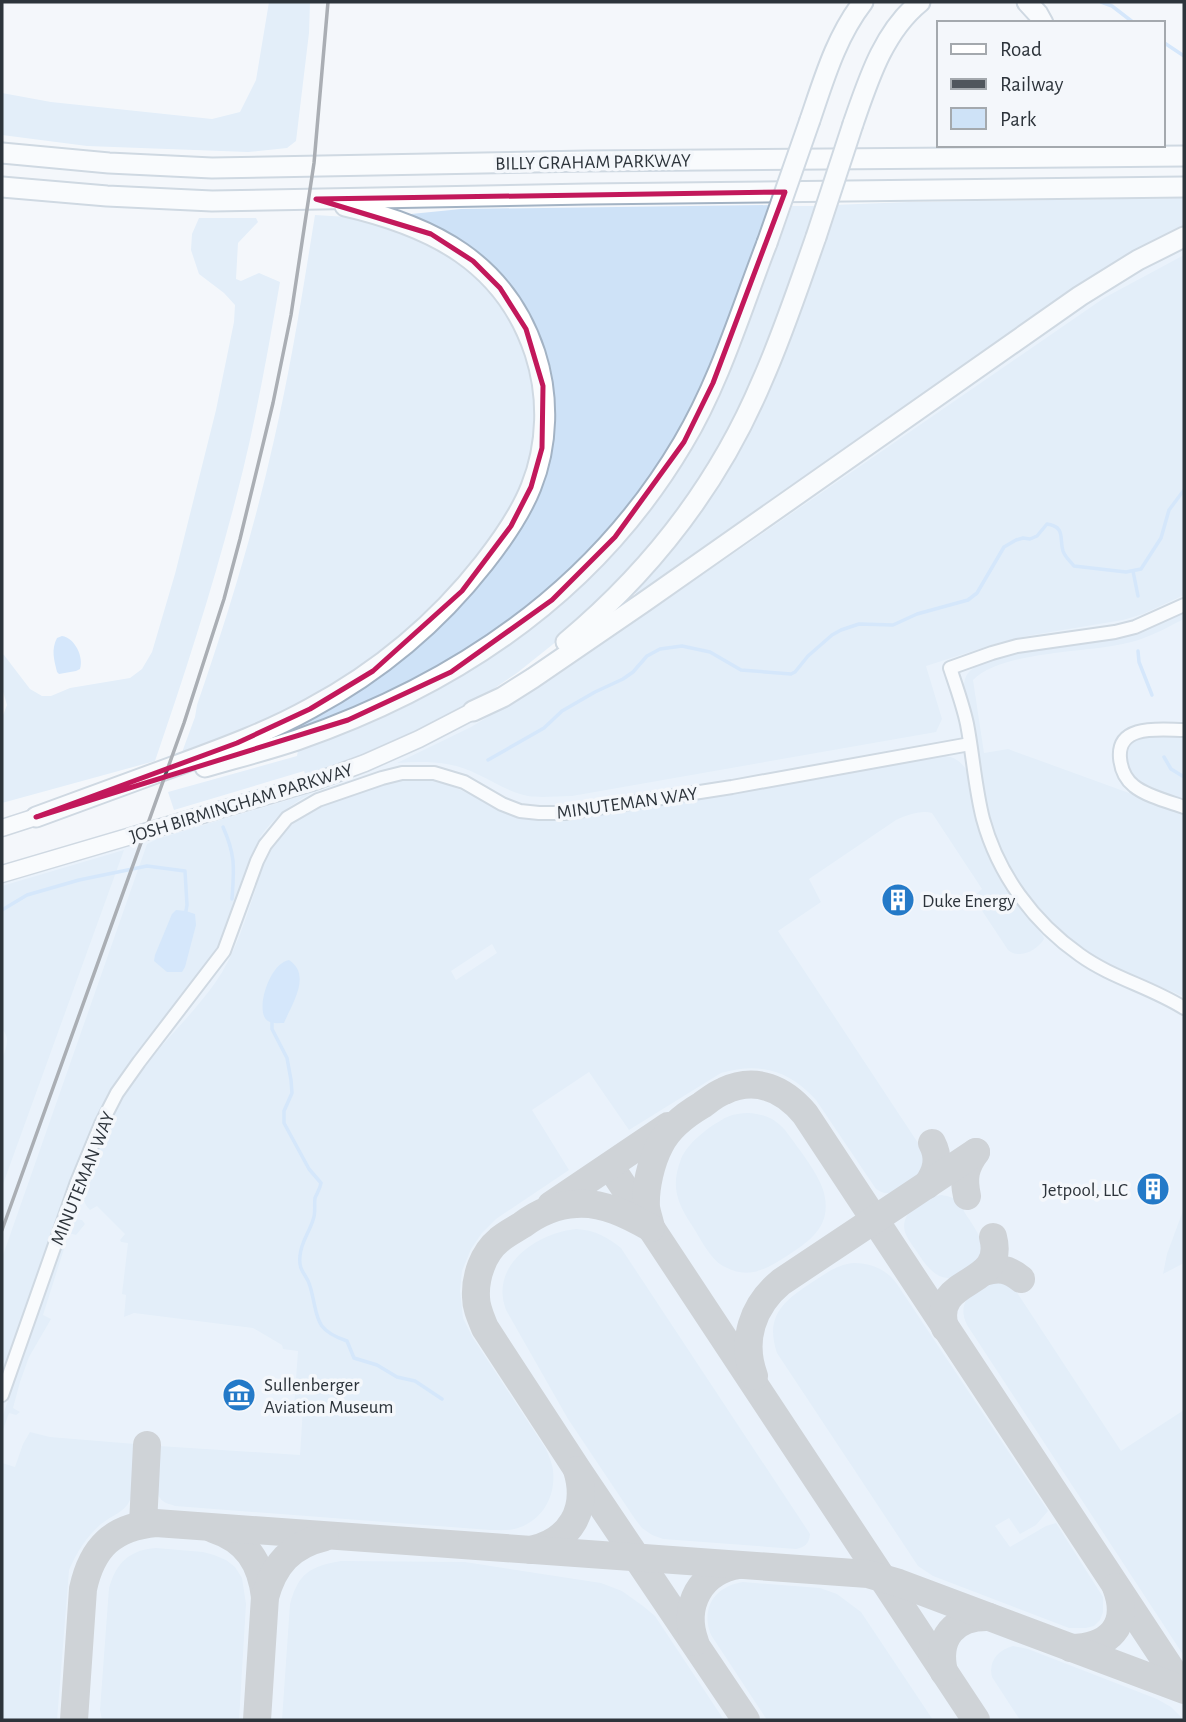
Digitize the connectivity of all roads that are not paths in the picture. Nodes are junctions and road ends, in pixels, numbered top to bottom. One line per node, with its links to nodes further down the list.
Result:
1 (863, 2): 18 (highway, bridge)
2 (920, 2): 14 (highway, bridge)
3 (1027, 2): 4 (highway)
4 (1042, 21)
5 (971, 147): 8 (highway)
6 (2, 153): 8 (highway, BILLY GRAHAM PARKWAY)
7 (1184, 156): 8 (highway, BILLY GRAHAM PARKWAY)
8 (930, 158)
9 (2, 187): 11 (highway, BILLY GRAHAM PARKWAY)
10 (1184, 187): 11 (highway, BILLY GRAHAM PARKWAY)
11 (316, 199): 18 (highway)
12 (1184, 237): 14 (highway)
13 (1184, 605): 16 (street)
14 (472, 711): 20 (main road, JOSH BIRMINGHAM PARKWAY)
15 (1184, 730): 17 (street)
16 (970, 744): 21 (street); 22 (street, MINUTEMAN WAY)
17 (1184, 807)
18 (36, 817): 19 (main road)
19 (2, 828)
20 (2, 874)
21 (1184, 1007)
22 (2, 1395)

